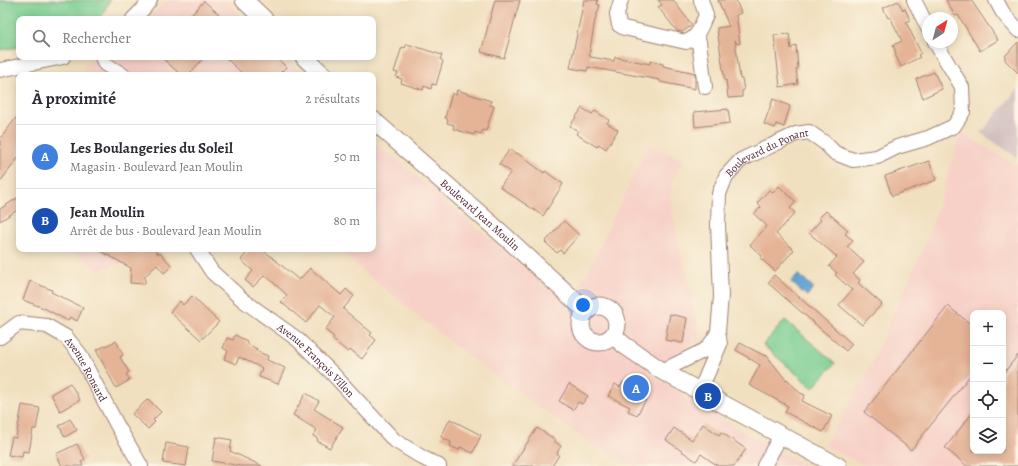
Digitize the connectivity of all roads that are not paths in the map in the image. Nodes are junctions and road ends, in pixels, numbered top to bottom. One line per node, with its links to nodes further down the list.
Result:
1 (150, 0): 7 (street)
2 (244, 0): 8 (street)
3 (621, 0): 11 (street)
4 (701, 0): 11 (street)
5 (914, 0): 9 (street)
6 (996, 0): 10 (street)
7 (136, 16)
8 (261, 16)
9 (922, 16)
10 (1018, 30)
11 (696, 36): 19 (street)
12 (939, 48): 23 (street, Boulevard du Ponant)
13 (47, 60): 16 (street)
14 (103, 60): 17 (street)
15 (307, 60): 18 (street)
16 (0, 70)
17 (118, 72)
18 (320, 72)
19 (705, 87)
20 (376, 123): 22 (street, Boulevard Jean Moulin)
21 (199, 252): 32 (street, Avenue François Villon)
22 (586, 311): 24 (street); 24 (street)
23 (718, 332): 26 (street); 27 (street, Boulevard du Ponant)
24 (614, 336): 28 (street)
25 (0, 337): 31 (street, Avenue Ronsard)
26 (695, 355): 27 (street); 28 (street)
27 (712, 364): 29 (street, Boulevard du Ponant)
28 (662, 371): 29 (street)
29 (700, 391): 30 (street)
30 (781, 435): 33 (street); 34 (street)
31 (141, 466)
32 (439, 466)
33 (764, 466)
34 (838, 466)

